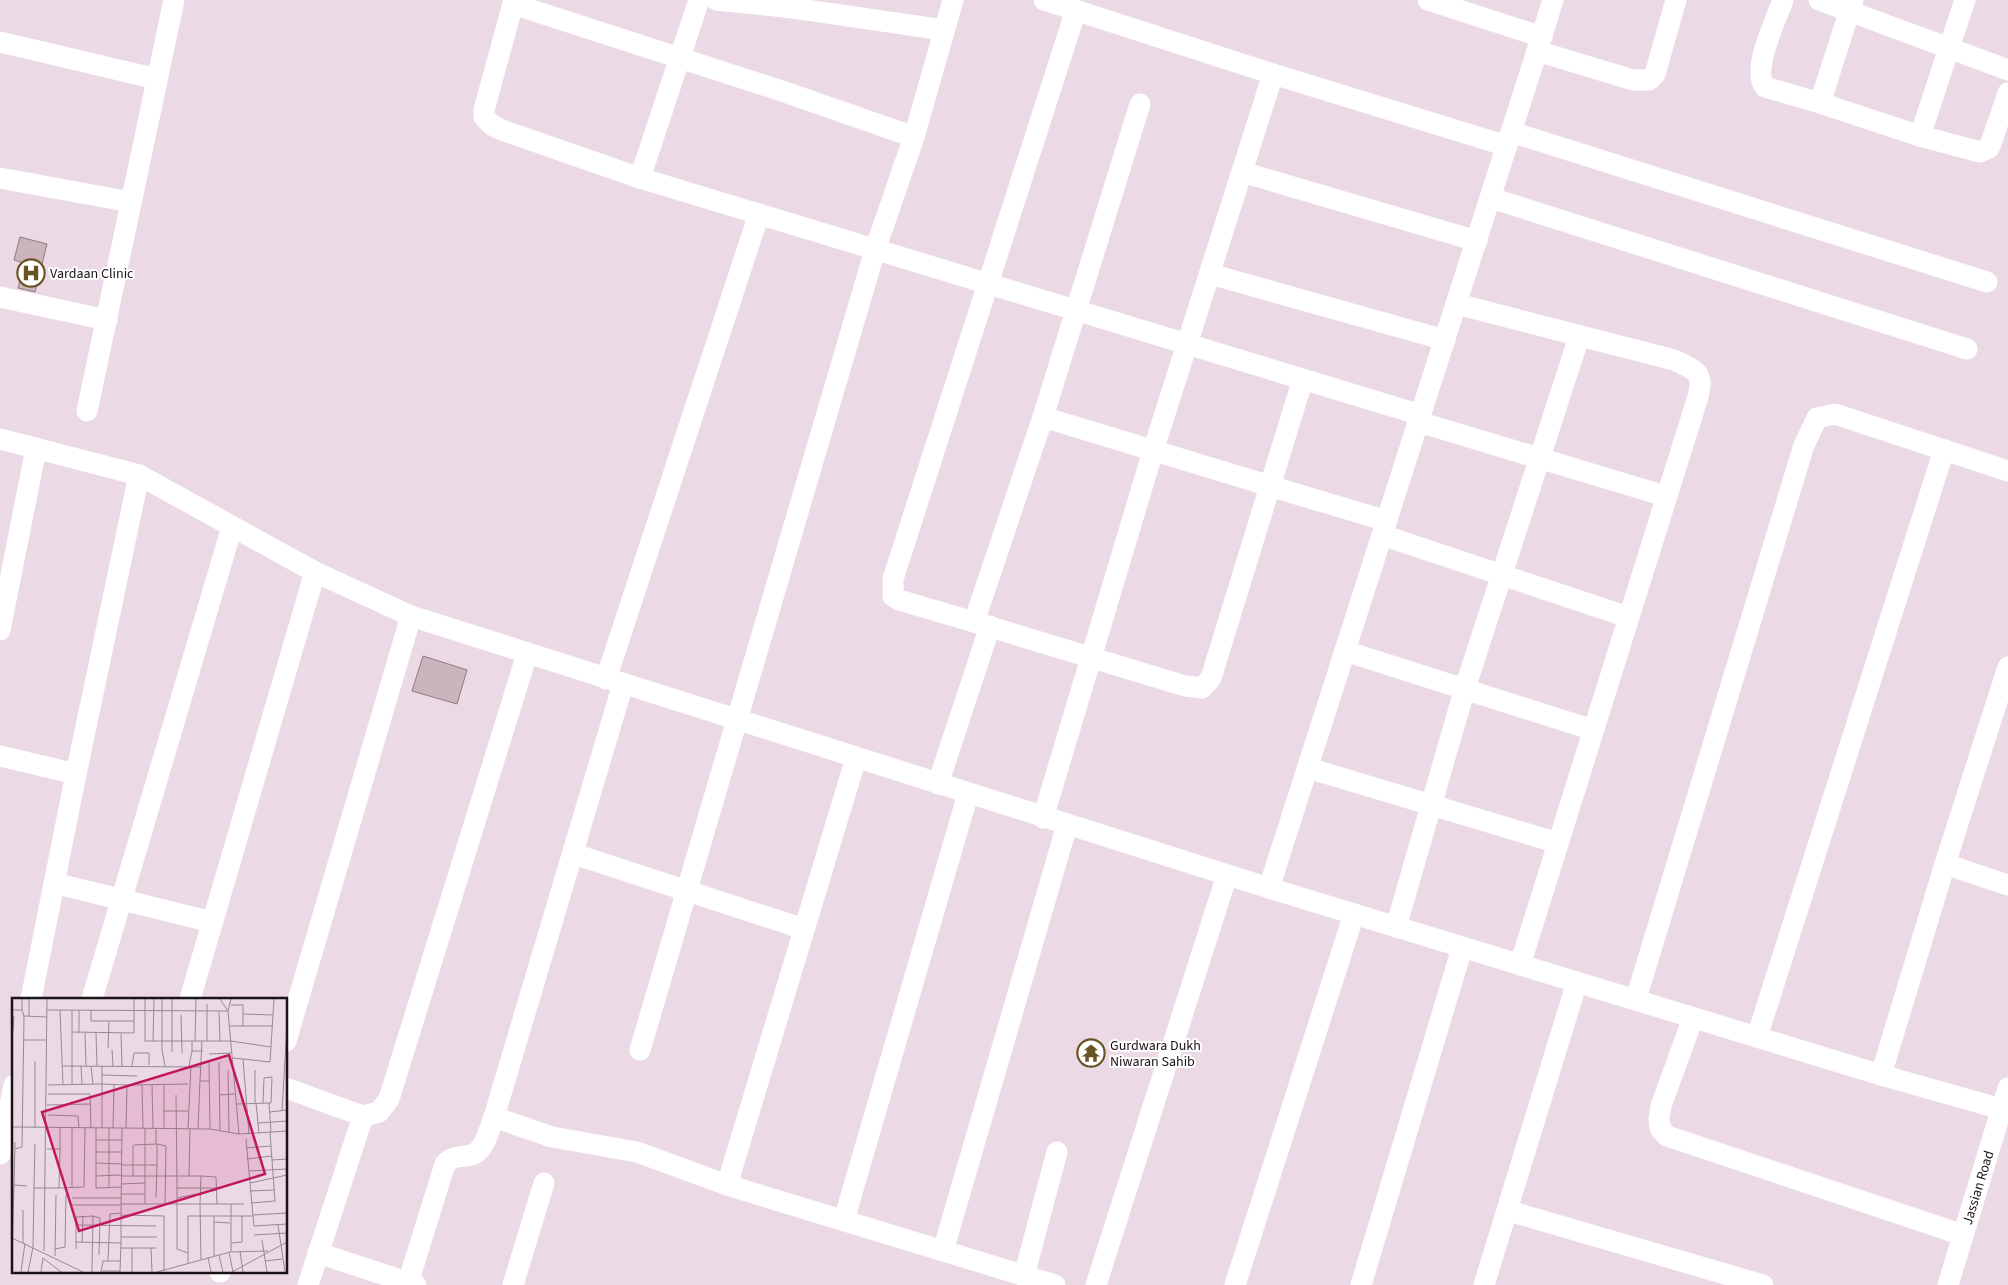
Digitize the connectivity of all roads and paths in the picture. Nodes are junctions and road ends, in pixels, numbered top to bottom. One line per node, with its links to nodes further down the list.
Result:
1 (174, 0): 22 (street)
2 (700, 0): 19 (street)
3 (716, 0): 15 (street)
4 (953, 0): 15 (street)
5 (1044, 0): 14 (street)
6 (1428, 0): 17 (street)
7 (1553, 0): 17 (street)
8 (1676, 0): 17 (street)
9 (1783, 0): 24 (street)
10 (1818, 0): 13 (street)
11 (1965, 0): 18 (street)
12 (513, 2): 19 (street); 31 (street)
13 (1851, 6): 18 (street); 24 (street)
14 (1076, 10): 21 (street); 39 (street)
15 (944, 30): 27 (street)
16 (0, 42): 22 (street)
17 (1540, 44): 28 (street)
18 (1949, 48): 20 (street); 26 (street)
19 (681, 58): 27 (street); 31 (street)
20 (2008, 70)
21 (1273, 74): 28 (street); 29 (street)
22 (157, 79): 33 (street)
23 (2008, 93): 26 (street)
24 (1820, 103): 26 (street)
25 (1140, 104): 42 (street)
26 (1920, 136)
27 (914, 137): 36 (street)
28 (1509, 139): 32 (street); 38 (street)
29 (1242, 172): 35 (street); 37 (street)
30 (0, 178): 33 (street)
31 (640, 178): 34 (street)
32 (1491, 198): 35 (street); 47 (street)
33 (132, 202): 43 (street)
34 (759, 214): 36 (street); 73 (street)
35 (1477, 241): 41 (street)
36 (875, 250): 39 (street); 75 (street)
37 (1210, 274): 45 (street); 46 (street)
38 (1987, 282)
39 (989, 284): 42 (street); 67 (street)
40 (0, 297): 43 (street)
41 (1457, 304): 44 (street); 45 (street)
42 (1075, 311): 46 (street); 50 (street)
43 (107, 320): 49 (street)
44 (1579, 337): 56 (street); 60 (street)
45 (1445, 340): 51 (street)
46 (1188, 345): 48 (street); 55 (street)
47 (1967, 349)
48 (1303, 379): 51 (street); 59 (street)
49 (88, 411)
50 (1043, 418): 55 (street); 67 (street)
51 (1420, 419): 56 (street); 62 (street)
52 (0, 439): 53 (street)
53 (36, 448): 58 (street); 68 (street)
54 (1944, 450): 57 (street); 105 (street); 108 (street)
55 (1152, 451): 59 (street); 71 (street)
56 (1540, 458): 60 (street); 64 (street)
57 (2008, 470)
58 (139, 475): 61 (street); 80 (street)
59 (1270, 486): 62 (street); 71 (street)
60 (1665, 496): 66 (street)
61 (232, 527): 63 (street); 94 (street)
62 (1385, 528): 64 (street); 69 (street)
63 (315, 572): 65 (street); 96 (street)
64 (1502, 575): 66 (street); 74 (street)
65 (411, 616): 70 (street); 107 (street)
66 (1628, 617): 76 (street)
67 (982, 624): 71 (street); 81 (street)
68 (0, 630)
69 (1346, 650): 74 (street); 79 (street)
70 (527, 654): 73 (street); 115 (street)
71 (1089, 657): 84 (street)
72 (2008, 667): 88 (street)
73 (614, 682): 75 (street); 87 (street)
74 (1465, 688): 76 (street); 83 (street)
75 (736, 721): 78 (street); 93 (street)
76 (1593, 730): 86 (street)
77 (0, 756): 80 (street)
78 (856, 758): 81 (street); 98 (street)
79 (1308, 768): 83 (street); 92 (street)
80 (76, 774): 90 (street)
81 (938, 784): 82 (street)
82 (968, 794): 84 (street); 122 (street)
83 (1433, 805): 86 (street); 97 (street)
84 (1044, 818): 85 (street)
85 (1068, 825): 89 (street); 124 (street)
86 (1558, 843): 100 (street)
87 (574, 854): 93 (street); 116 (street)
88 (1945, 864): 91 (street); 110 (street)
89 (1227, 875): 92 (street); 131 (street)
90 (54, 883): 94 (street); 102 (street)
91 (2008, 885)
92 (1269, 888): 95 (street)
93 (686, 891): 98 (street); 109 (street)
94 (121, 899): 96 (street); 103 (street)
95 (1354, 914): 97 (street); 132 (street)
96 (212, 922): 104 (street)
97 (1396, 927): 99 (street)
98 (804, 929): 120 (street)
99 (1462, 948): 100 (street); 133 (street)
100 (1520, 965): 101 (street)
101 (1576, 982): 105 (street); 121 (street)
102 (31, 998)
103 (92, 998)
104 (190, 998)
105 (1636, 999): 106 (street)
106 (1693, 1018): 108 (street); 123 (street)
107 (288, 1034)
108 (1757, 1036): 110 (street)
109 (640, 1050)
110 (1881, 1075): 114 (street)
111 (2008, 1088): 114 (street, Jassian Road)
112 (288, 1089): 115 (street)
113 (12, 1096): 118 (street)
114 (2005, 1110): 123 (street, Jassian Road)
115 (363, 1116): 125 (street)
116 (494, 1117): 120 (street); 127 (street)
117 (1057, 1152): 126 (street)
118 (0, 1154)
119 (544, 1183): 129 (street)
120 (727, 1185): 122 (street)
121 (1509, 1211): 134 (street); 135 (street)
122 (844, 1220): 124 (street)
123 (1963, 1235): 136 (street, Jassian Road)
124 (943, 1251): 126 (street)
125 (318, 1253): 127 (street); 128 (street)
126 (1024, 1276): 130 (street)
127 (412, 1284)
128 (308, 1285)
129 (513, 1285)
130 (1055, 1285)
131 (1096, 1285)
132 (1235, 1285)
133 (1361, 1285)
134 (1484, 1285)
135 (1763, 1285)
136 (1948, 1285)

